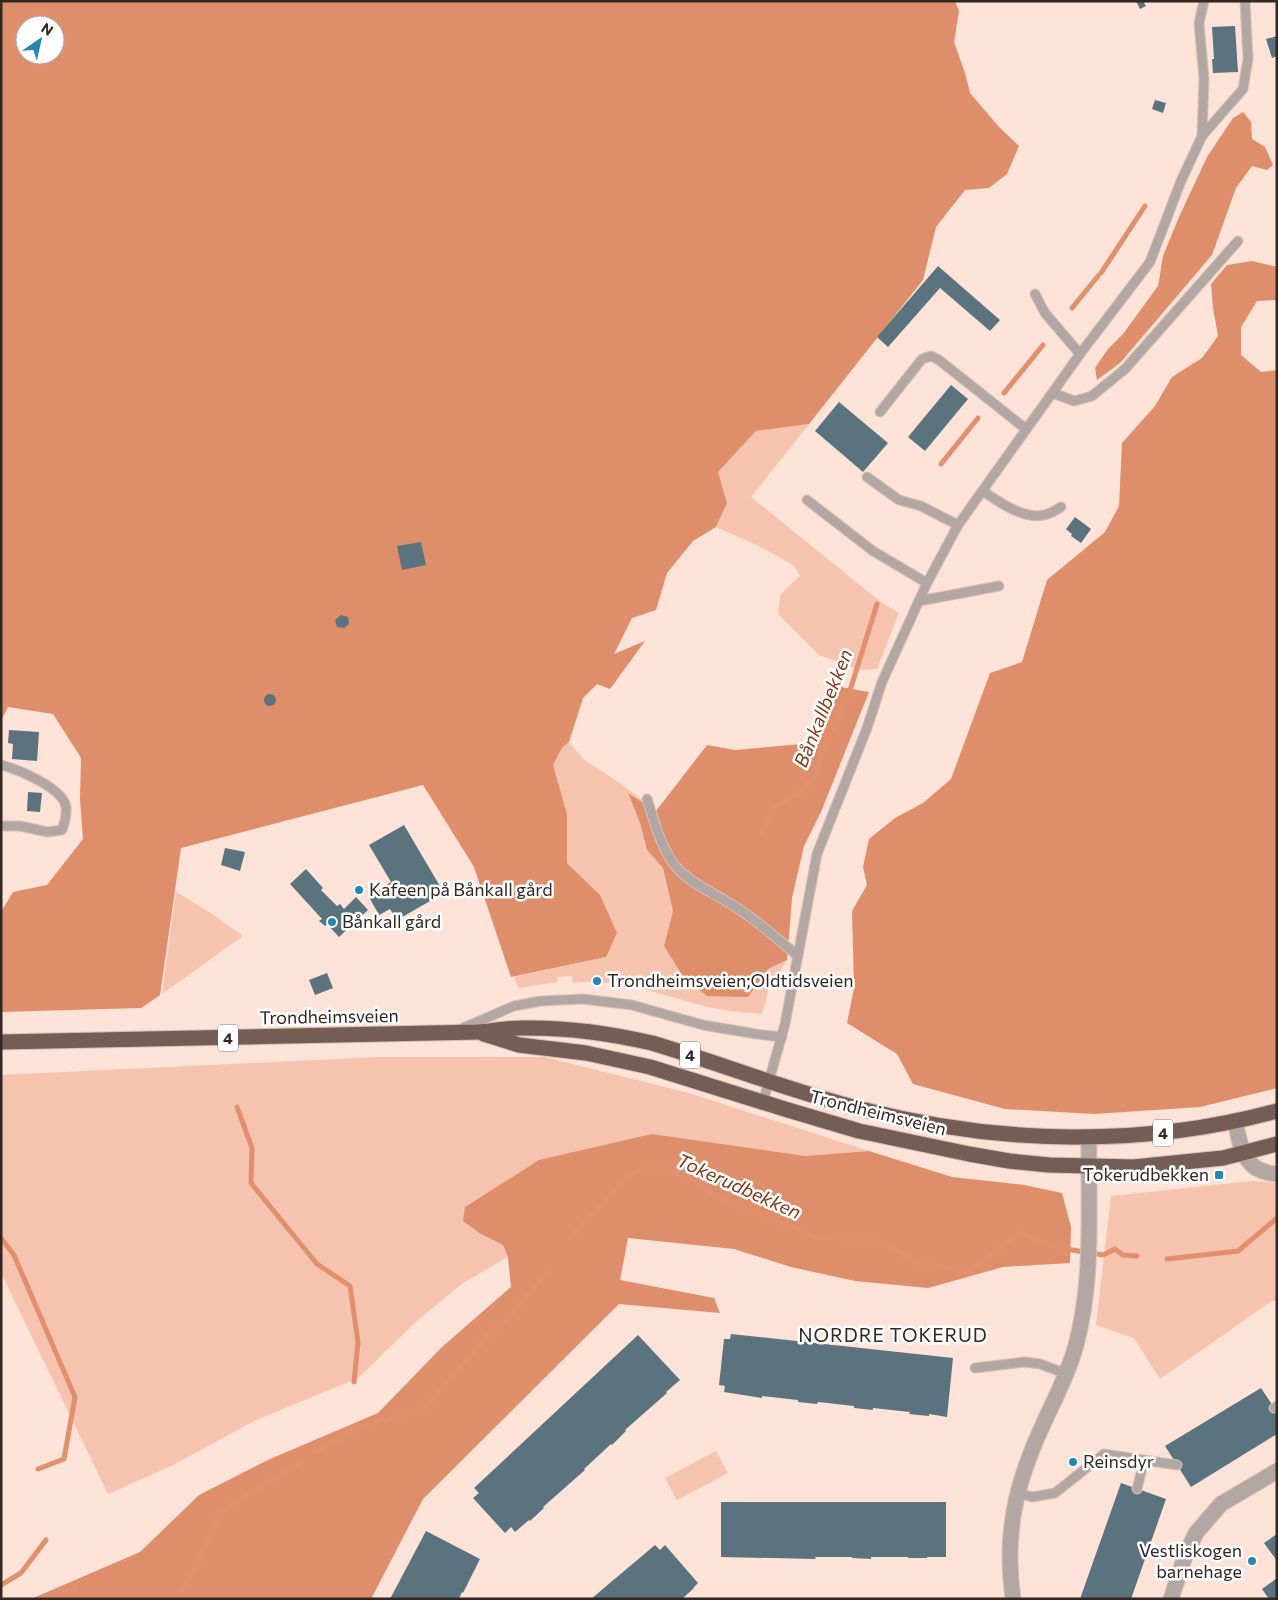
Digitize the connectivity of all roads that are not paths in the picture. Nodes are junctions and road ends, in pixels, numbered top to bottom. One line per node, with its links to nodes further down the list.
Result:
1 (1204, 1): 3 (lane)
2 (1246, 1): 3 (lane)
3 (1202, 136): 6 (lane)
4 (1238, 241): 7 (lane)
5 (1035, 294): 6 (lane)
6 (1080, 354): 7 (lane)
7 (1053, 393): 9 (lane)
8 (880, 412): 9 (lane)
9 (1026, 428): 11 (lane)
10 (867, 477): 14 (lane)
11 (983, 491): 13 (lane); 14 (lane)
12 (807, 500): 15 (lane)
13 (1060, 506)
14 (958, 525): 15 (lane)
15 (927, 583): 17 (lane)
16 (999, 586): 17 (lane)
17 (919, 601): 21 (lane)
18 (1, 765): 20 (lane)
19 (648, 800): 21 (lane)
20 (1, 826)
21 (798, 956): 24 (lane)
22 (454, 1032): 23 (highway, Trondheimsveien / 4); 24 (lane); 25 (highway, Trondheimsveien / 4)
23 (478, 1032): 26 (highway, Trondheimsveien / 4); 27 (highway, Trondheimsveien / 4)
24 (782, 1037): 26 (lane)
25 (1, 1042)
26 (769, 1081): 27 (lane); 30 (highway, Trondheimsveien / 4)
27 (763, 1102): 33 (highway, Trondheimsveien / 4)
28 (1277, 1111): 29 (highway, Trondheimsveien / 4)
29 (1236, 1121): 30 (highway, Trondheimsveien / 4); 32 (street)
30 (1089, 1138): 33 (street)
31 (1277, 1144): 32 (highway, Trondheimsveien / 4)
32 (1244, 1153): 33 (highway, Trondheimsveien / 4); 34 (street)
33 (1089, 1166): 36 (street)
34 (1277, 1174)
35 (975, 1368): 36 (lane)
36 (1067, 1374): 41 (street)
37 (1144, 1460): 38 (lane); 40 (lane); 41 (lane)
38 (1177, 1465)
39 (1277, 1471): 43 (street)
40 (1137, 1489)
41 (1017, 1492): 42 (street)
42 (1013, 1599)
43 (1171, 1599)

